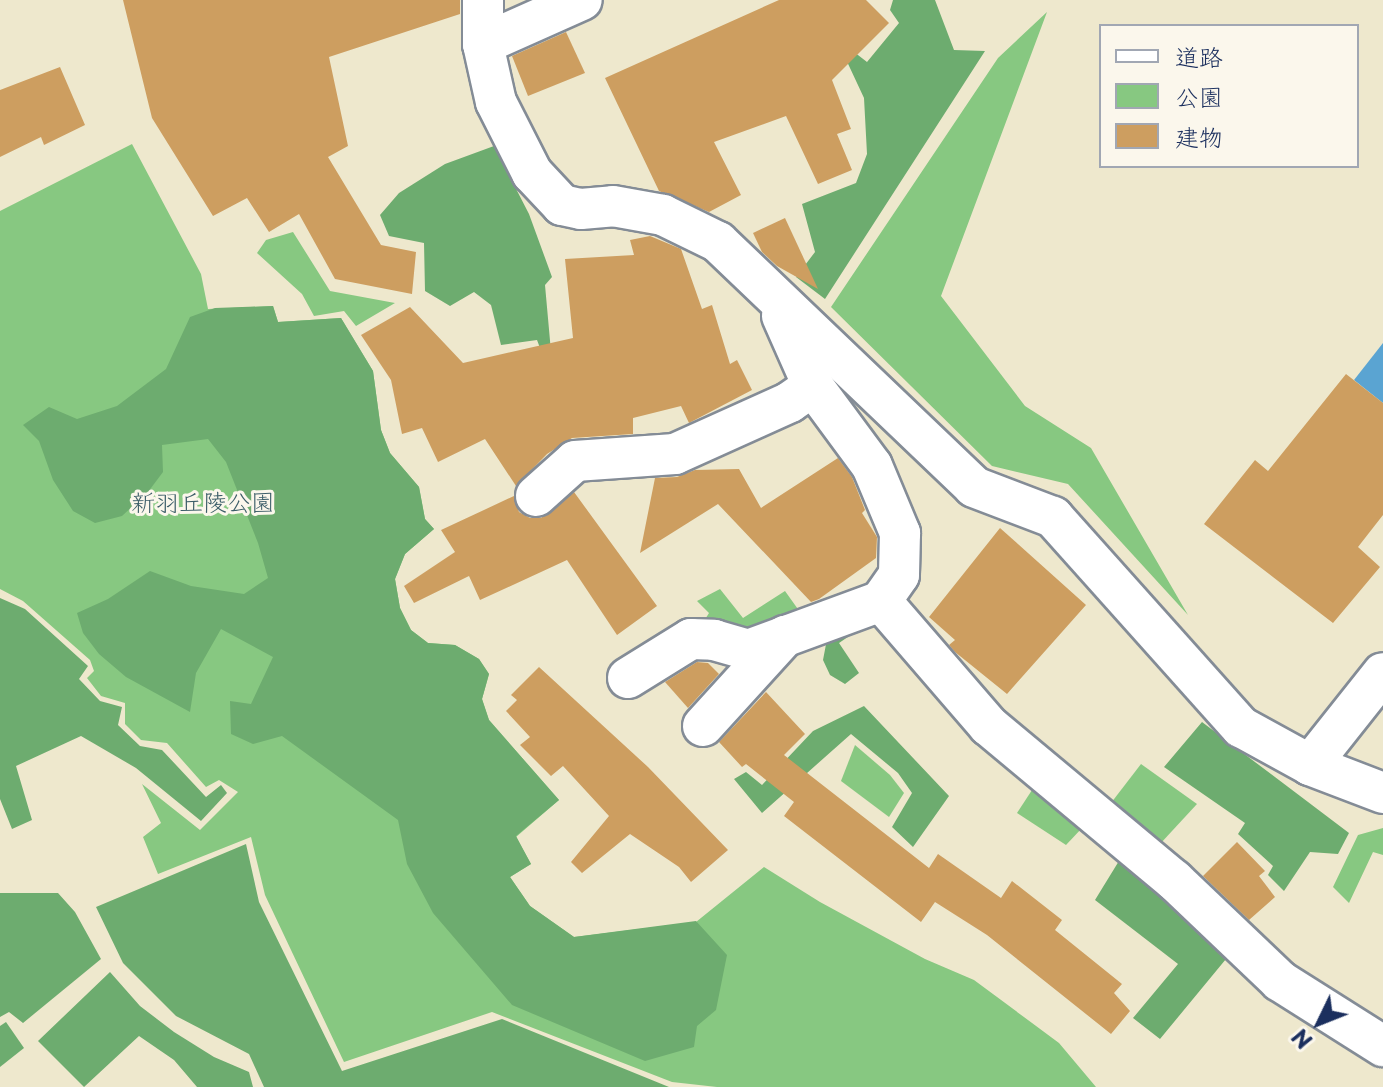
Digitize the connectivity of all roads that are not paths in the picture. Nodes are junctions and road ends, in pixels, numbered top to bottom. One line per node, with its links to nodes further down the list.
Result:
1 (483, 0): 3 (street)
2 (582, 0): 3 (street)
3 (483, 44): 4 (street)
4 (774, 299): 5 (street); 12 (street)
5 (813, 386): 6 (street); 7 (street)
6 (536, 496)
7 (881, 601): 8 (street); 14 (street)
8 (785, 636): 10 (street); 11 (street)
9 (1383, 673): 12 (street)
10 (628, 678)
11 (703, 726)
12 (1310, 765): 13 (street)
13 (1383, 793)
14 (1383, 1046)

